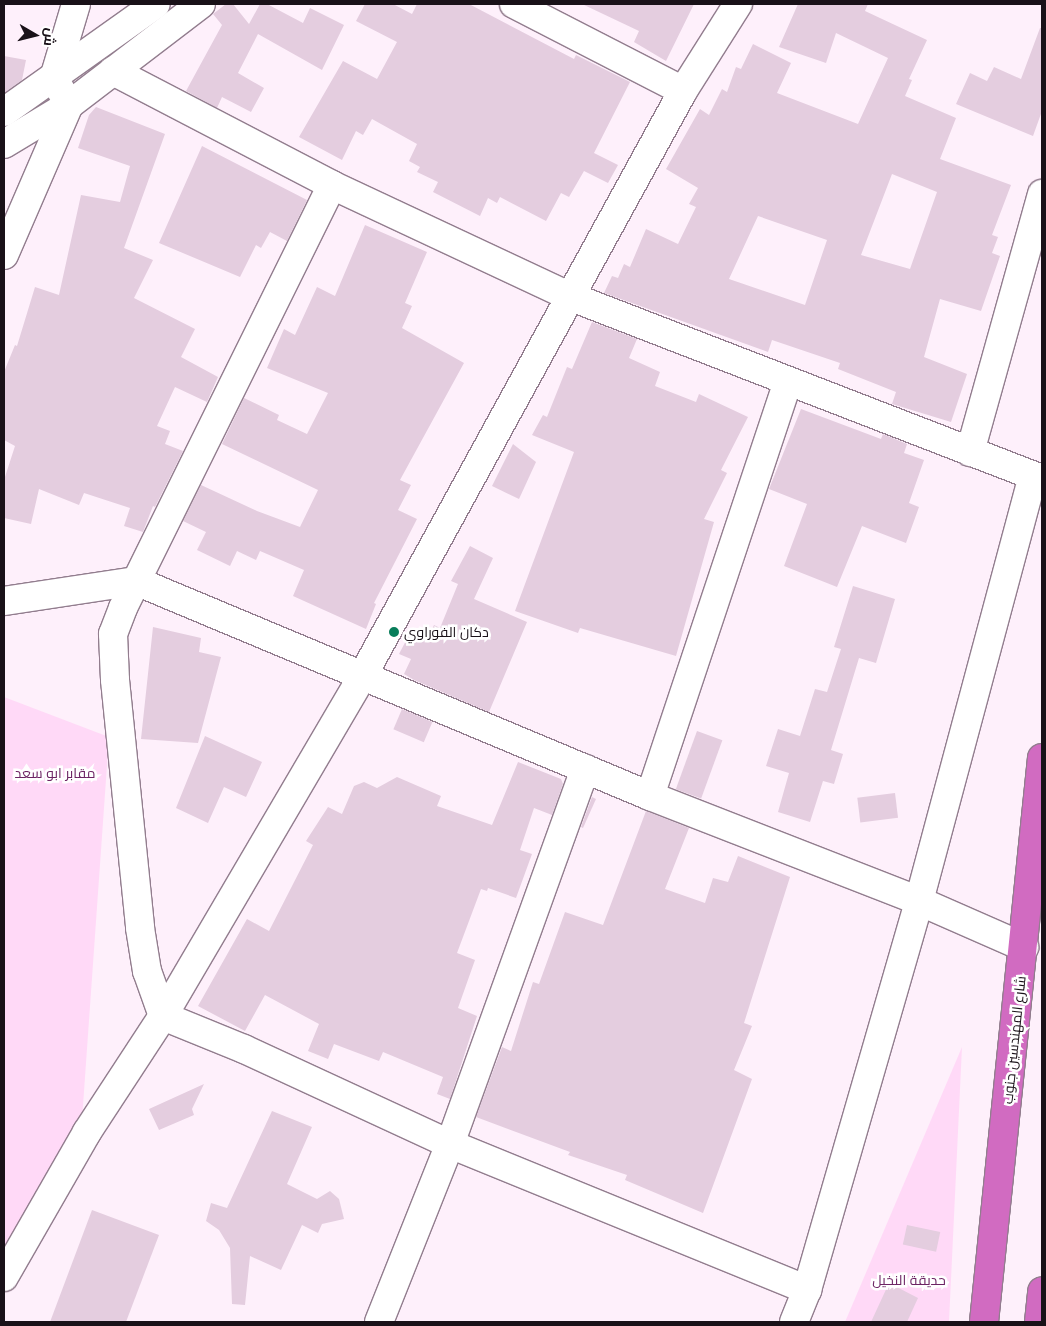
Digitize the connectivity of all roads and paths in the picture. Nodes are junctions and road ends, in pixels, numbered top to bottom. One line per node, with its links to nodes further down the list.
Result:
1 (76, 4): 7 (street)
2 (156, 4): 7 (street)
3 (201, 4): 6 (street)
4 (514, 4): 8 (street)
5 (738, 4): 8 (street)
6 (113, 71): 9 (street); 12 (street)
7 (54, 78): 9 (street); 10 (street)
8 (683, 91): 15 (street)
9 (69, 106): 11 (street); 14 (street)
10 (4, 112)
11 (4, 144)
12 (332, 185): 15 (street); 19 (street)
13 (1042, 194): 17 (street)
14 (4, 255)
15 (569, 296): 16 (street); 21 (street)
16 (788, 381): 17 (street); 24 (street)
17 (970, 452): 18 (street)
18 (1037, 478): 25 (street)
19 (136, 581): 20 (street); 21 (street); 27 (street)
20 (4, 601)
21 (363, 675): 23 (street); 27 (street)
22 (1042, 758): 26 (highway, شارع المهندسين جنوب)
23 (585, 769): 24 (street); 28 (street)
24 (650, 796): 25 (street)
25 (918, 901): 26 (street); 30 (street)
26 (1024, 947): 34 (highway, شارع المهندسين جنوب)
27 (163, 1016): 28 (street); 29 (street)
28 (450, 1144): 30 (street); 32 (street)
29 (4, 1277)
30 (808, 1290): 33 (street)
31 (1042, 1291): 35 (highway)
32 (379, 1322)
33 (794, 1322)
34 (984, 1322)
35 (1039, 1322)

